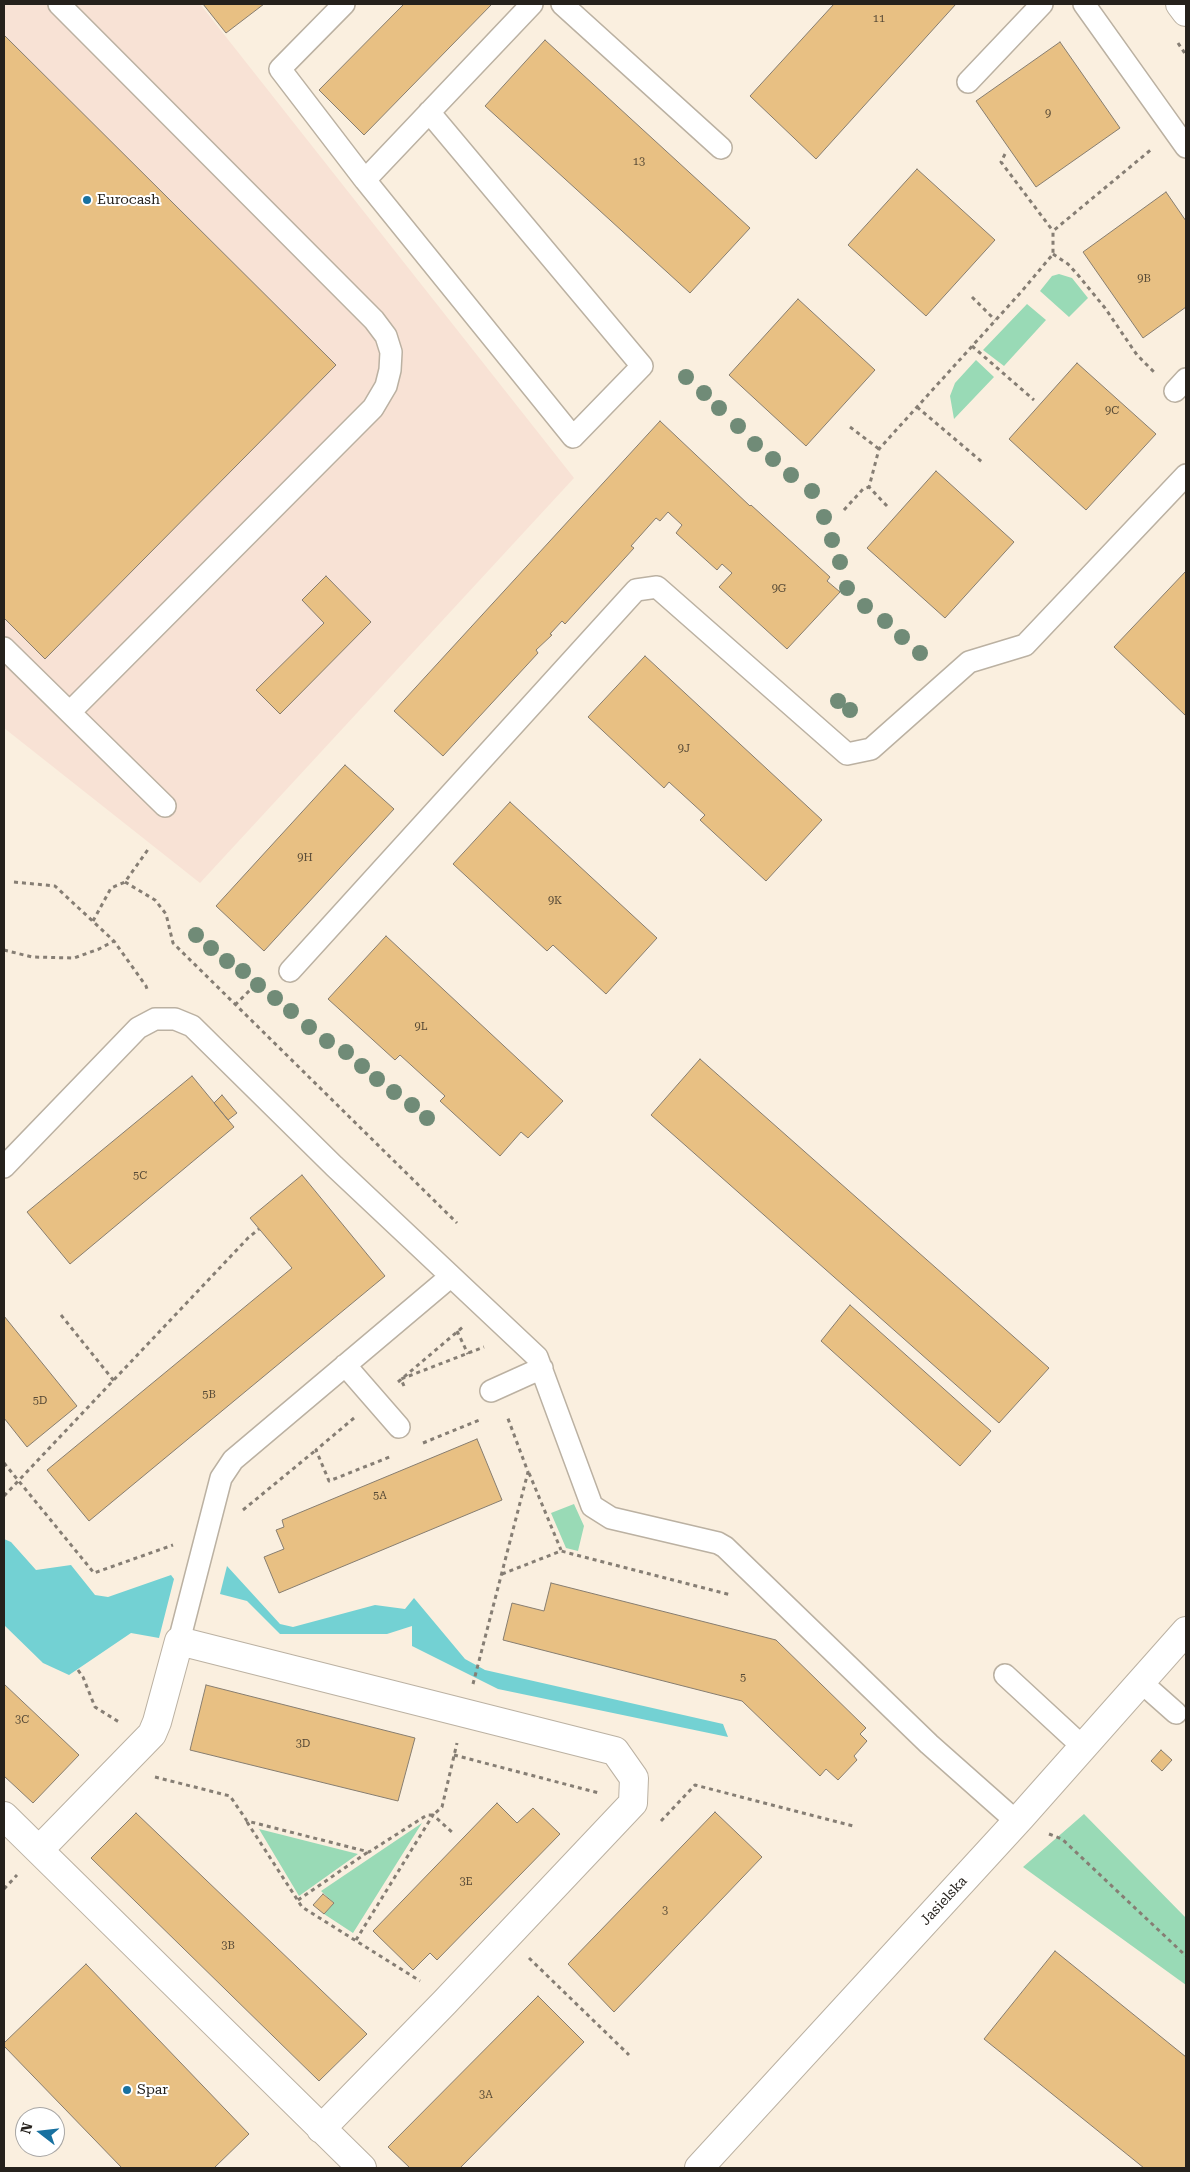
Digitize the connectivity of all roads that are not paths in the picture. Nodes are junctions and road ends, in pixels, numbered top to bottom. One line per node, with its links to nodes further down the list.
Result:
1 (59, 4): 16 (lane)
2 (344, 4): 13 (lane)
3 (532, 4): 10 (lane)
4 (562, 4): 12 (lane)
5 (1042, 4): 9 (lane)
6 (1084, 4): 11 (lane)
7 (1180, 4): 8 (street)
8 (1186, 12)
9 (968, 82)
10 (429, 112): 13 (lane); 13 (lane)
11 (1180, 139)
12 (721, 148)
13 (364, 180)
14 (1186, 474): 18 (lane)
15 (4, 648): 16 (lane)
16 (70, 712): 17 (lane)
17 (165, 806)
18 (290, 971)
19 (4, 1167): 20 (lane)
20 (450, 1277): 21 (lane); 22 (lane)
21 (345, 1365): 24 (lane); 26 (lane)
22 (542, 1368): 23 (lane); 32 (lane)
23 (491, 1391)
24 (399, 1427)
25 (1186, 1631): 28 (street, Jasielska)
26 (179, 1641): 33 (street); 34 (street)
27 (1005, 1676): 30 (lane)
28 (1141, 1682): 29 (lane); 30 (street, Jasielska)
29 (1176, 1713)
30 (1083, 1747): 32 (street, Jasielska)
31 (4, 1816): 33 (street)
32 (1019, 1820): 36 (street, Jasielska)
33 (39, 1850): 34 (street)
34 (320, 2129): 35 (street)
35 (362, 2168)
36 (699, 2168)

